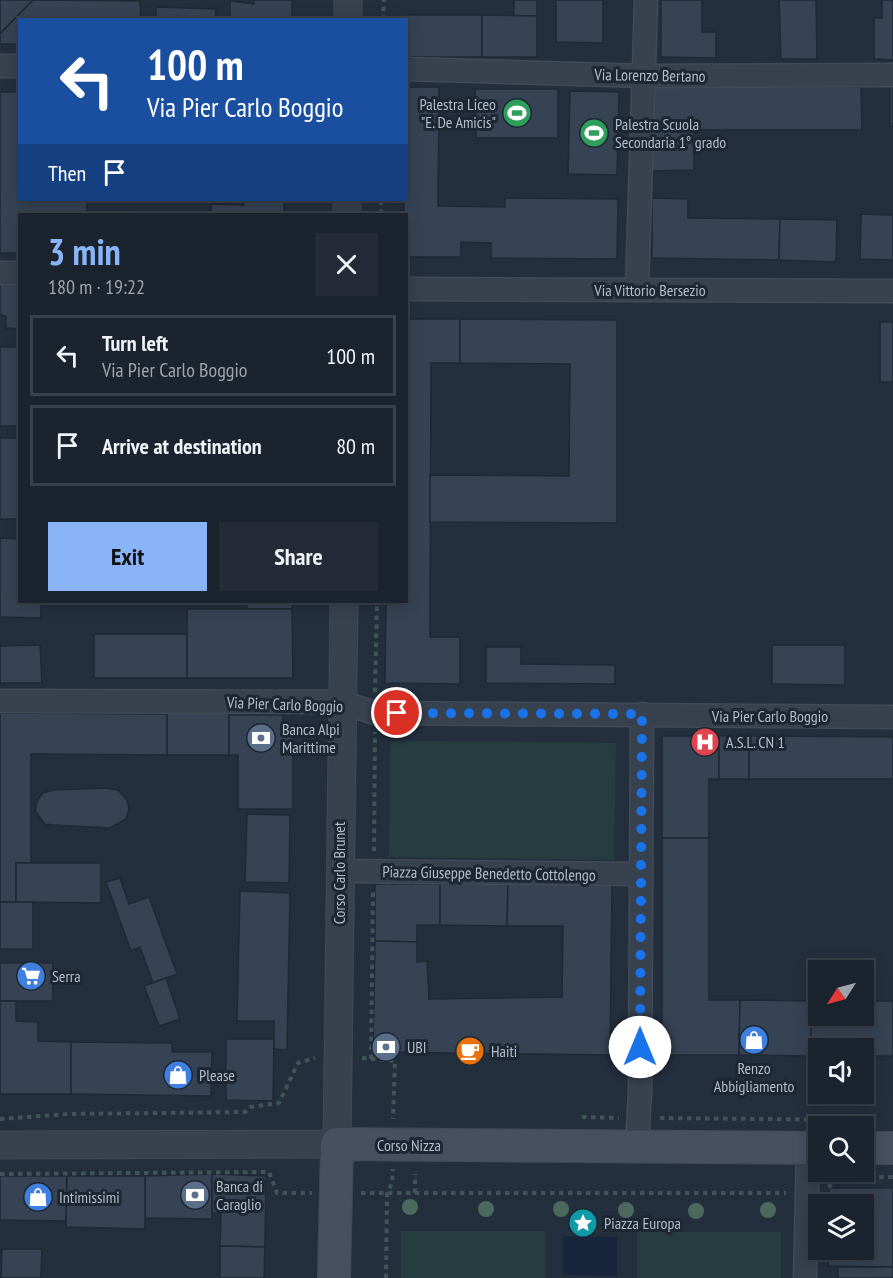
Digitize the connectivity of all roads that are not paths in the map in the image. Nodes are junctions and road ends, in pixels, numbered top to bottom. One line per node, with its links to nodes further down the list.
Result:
1 (348, 0): 3 (street)
2 (646, 0): 8 (street)
3 (348, 18)
4 (0, 66): 5 (street)
5 (18, 66)
6 (408, 69): 8 (street, Via Lorenzo Bertano)
7 (893, 75): 8 (street, Via Lorenzo Bertano)
8 (646, 76): 12 (street)
9 (0, 273): 10 (street)
10 (18, 273)
11 (408, 289): 12 (street, Via Vittorio Bersezio)
12 (638, 290): 13 (street, Via Vittorio Bersezio)
13 (893, 291)
14 (344, 603): 16 (street, Corso Carlo Brunet)
15 (0, 701): 16 (street, Via Pier Carlo Boggio)
16 (340, 702): 17 (street, Via Pier Carlo Boggio); 19 (street, Corso Carlo Brunet)
17 (642, 714): 18 (street, Via Pier Carlo Boggio); 20 (street)
18 (893, 717)
19 (340, 871): 20 (street, Piazza Giuseppe Benedetto Cottolengo); 21 (street, Corso Carlo Brunet)
20 (639, 874): 23 (street)
21 (336, 1144): 22 (street, Corso Nizza); 23 (main road, Corso Nizza); 28 (main road)
22 (0, 1145)
23 (637, 1146): 24 (main road, Corso Nizza)
24 (808, 1148)
25 (874, 1148): 26 (main road)
26 (893, 1148)
27 (808, 1164): 29 (street)
28 (334, 1278)
29 (805, 1278)

